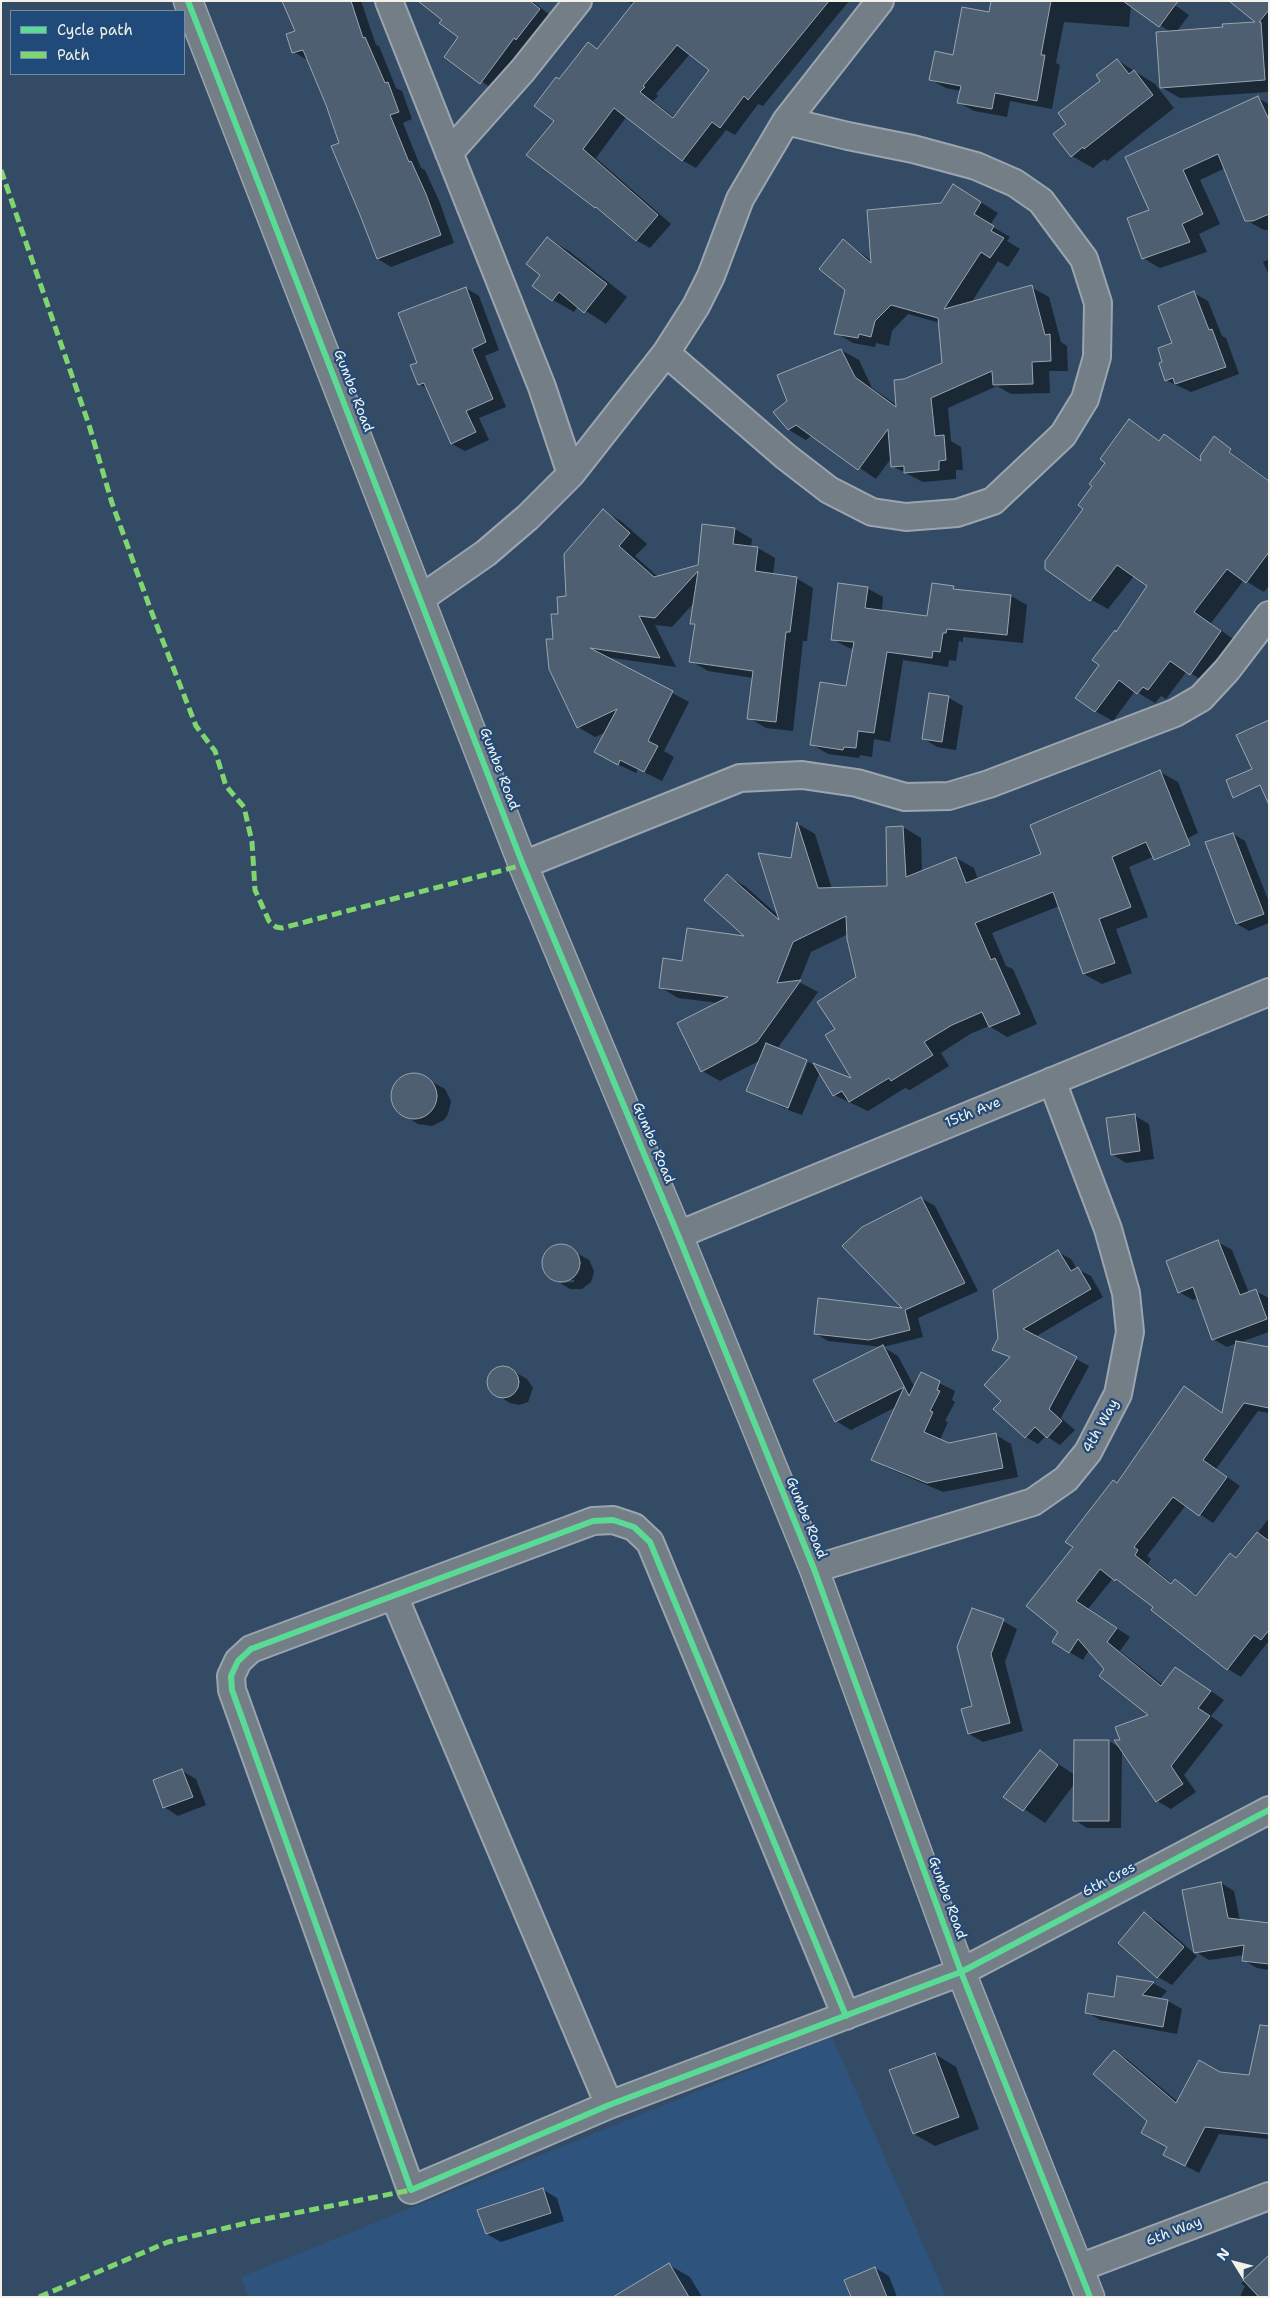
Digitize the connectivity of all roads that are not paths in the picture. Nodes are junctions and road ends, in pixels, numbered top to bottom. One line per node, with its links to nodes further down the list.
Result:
1 (188, 1): 9 (street, Gumbe Road)
2 (389, 1): 6 (street)
3 (578, 1): 6 (street)
4 (880, 1): 5 (street)
5 (786, 121): 7 (street); 7 (street)
6 (449, 153): 8 (street)
7 (666, 353): 8 (street)
8 (571, 474): 9 (street)
9 (420, 598): 11 (street, Gumbe Road)
10 (1269, 615): 11 (street)
11 (523, 865): 14 (street, Gumbe Road)
12 (1269, 992): 13 (street, 15th Ave)
13 (1052, 1081): 14 (street, 15th Ave); 15 (street, 4th Way)
14 (678, 1235): 15 (street, Gumbe Road)
15 (814, 1569): 18 (street, Gumbe Road)
16 (394, 1596): 19 (street); 20 (street); 20 (street, 6th Cres)
17 (1269, 1810): 18 (street, 6th Cres)
18 (962, 1972): 19 (street, 6th Cres); 22 (street, Gumbe Road)
19 (846, 2016): 20 (street, 6th Cres)
20 (609, 2105)
21 (1269, 2196): 22 (street, 6th Way)
22 (1079, 2268): 23 (street, Gumbe Road)
23 (1090, 2297)

